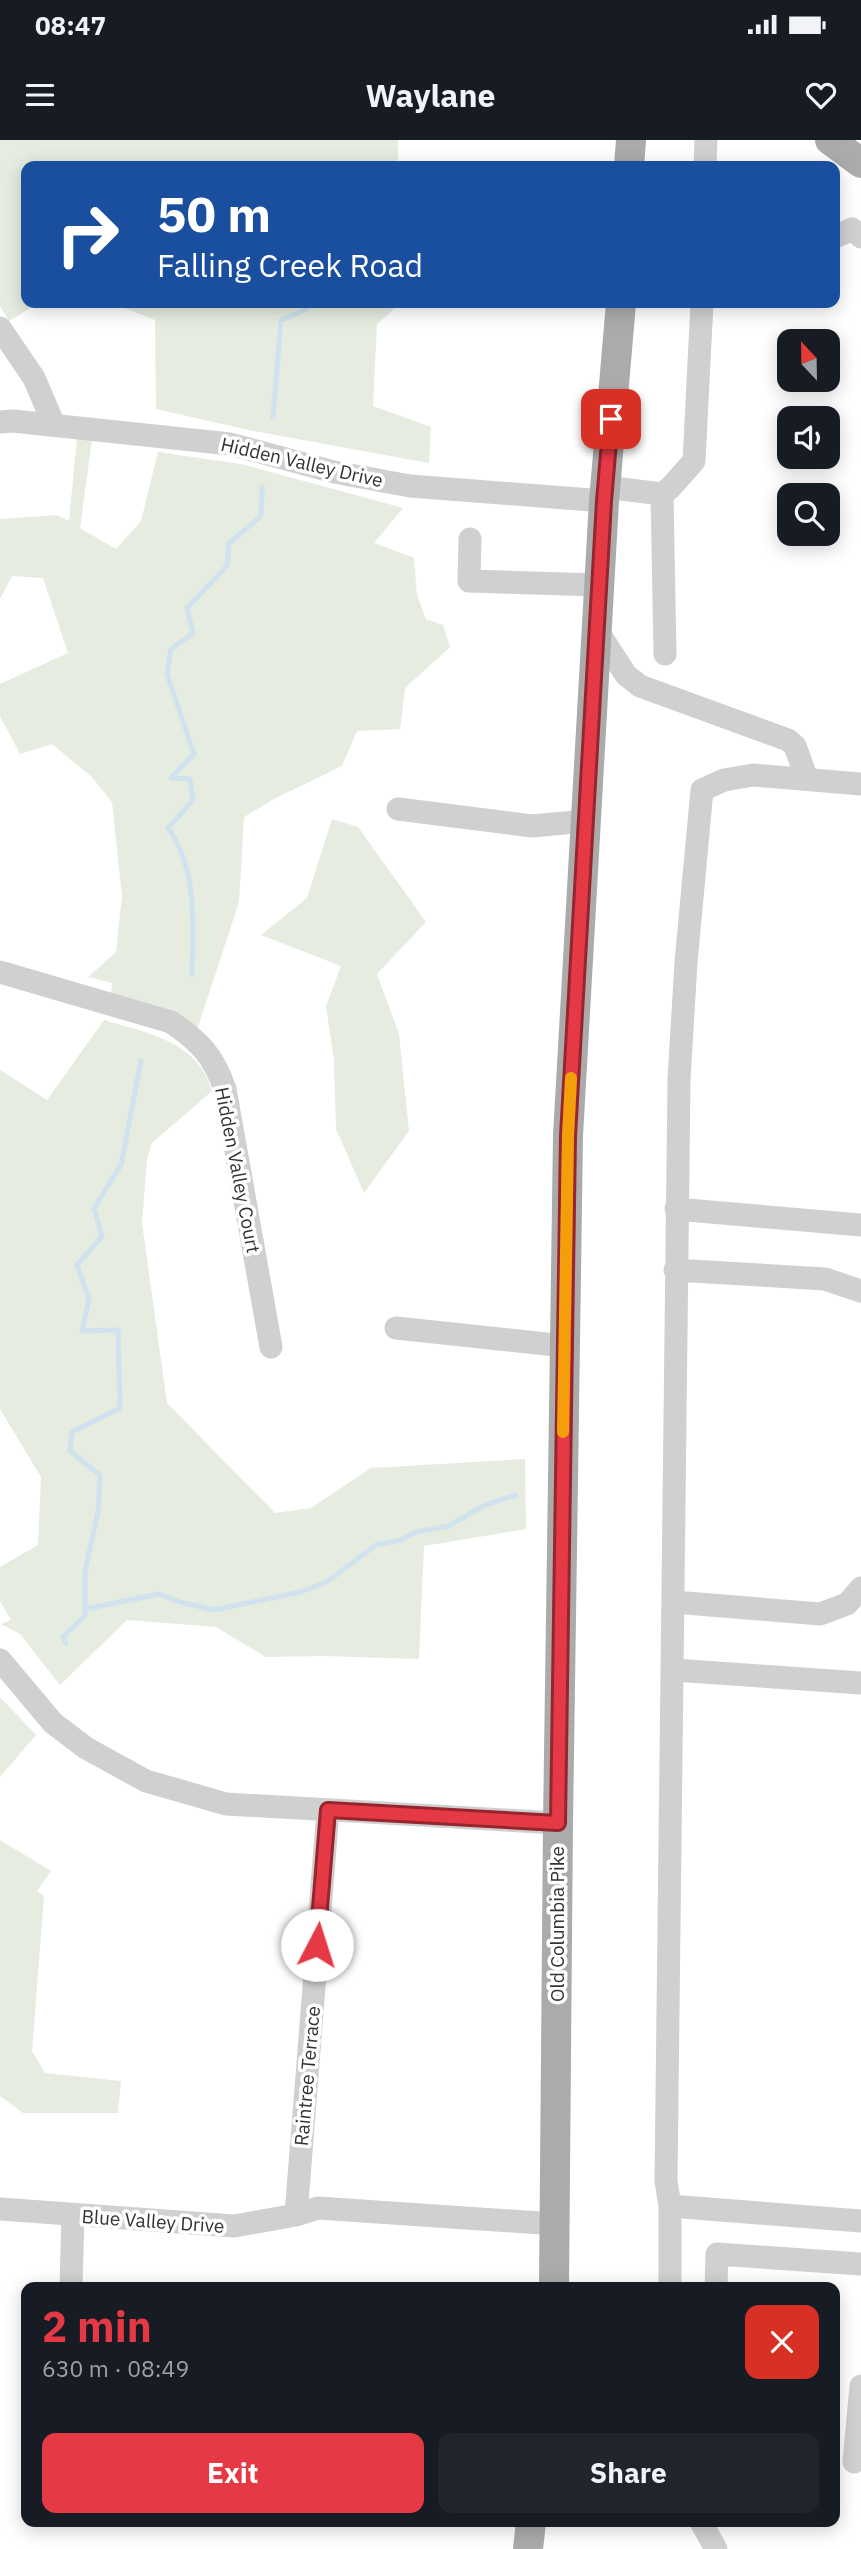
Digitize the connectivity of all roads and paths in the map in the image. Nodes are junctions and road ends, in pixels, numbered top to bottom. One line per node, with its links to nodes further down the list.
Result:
1 (631, 140): 4 (main road)
2 (706, 140): 5 (street)
3 (830, 140): 6 (main road)
4 (629, 161)
5 (705, 161)
6 (861, 163)
7 (621, 308): 12 (main road, Old Columbia Pike)
8 (702, 308): 13 (street)
9 (0, 328): 11 (street)
10 (0, 422): 11 (street, Hidden Valley Drive)
11 (54, 425): 12 (street, Hidden Valley Drive)
12 (604, 494): 13 (street, Hidden Valley Drive); 15 (main road, Old Columbia Pike)
13 (662, 494): 17 (street)
14 (470, 540): 15 (street)
15 (599, 585): 16 (main road, Old Columbia Pike)
16 (597, 630): 18 (street); 21 (main road, Old Columbia Pike)
17 (665, 654)
18 (807, 779): 19 (street); 23 (street)
19 (861, 784)
20 (398, 809): 21 (street)
21 (586, 821): 28 (main road, Old Columbia Pike)
22 (0, 972): 29 (street, Hidden Valley Court)
23 (676, 1209): 24 (street); 25 (street)
24 (861, 1225)
25 (675, 1269): 26 (street); 31 (street)
26 (861, 1291)
27 (396, 1328): 28 (street)
28 (565, 1346): 36 (main road, Old Columbia Pike)
29 (271, 1347)
30 (861, 1588): 31 (street)
31 (674, 1602): 33 (street)
32 (0, 1660): 35 (street)
33 (674, 1670): 34 (street); 37 (street)
34 (861, 1683)
35 (328, 1810): 36 (street); 40 (street, Raintree Terrace)
36 (558, 1823): 42 (main road, Old Columbia Pike)
37 (670, 2206): 41 (street); 46 (street)
38 (0, 2209): 39 (street, Blue Valley Drive)
39 (73, 2215): 40 (street, Blue Valley Drive); 44 (street)
40 (296, 2216): 42 (street, Blue Valley Drive)
41 (861, 2221)
42 (555, 2224): 45 (main road, Old Columbia Pike)
43 (861, 2264): 47 (street)
44 (71, 2282)
45 (554, 2282)
46 (670, 2282)
47 (716, 2282)
48 (861, 2386): 49 (street)
49 (850, 2462)
50 (530, 2527): 52 (main road)
51 (705, 2527): 53 (street)
52 (528, 2549)
53 (716, 2549)

